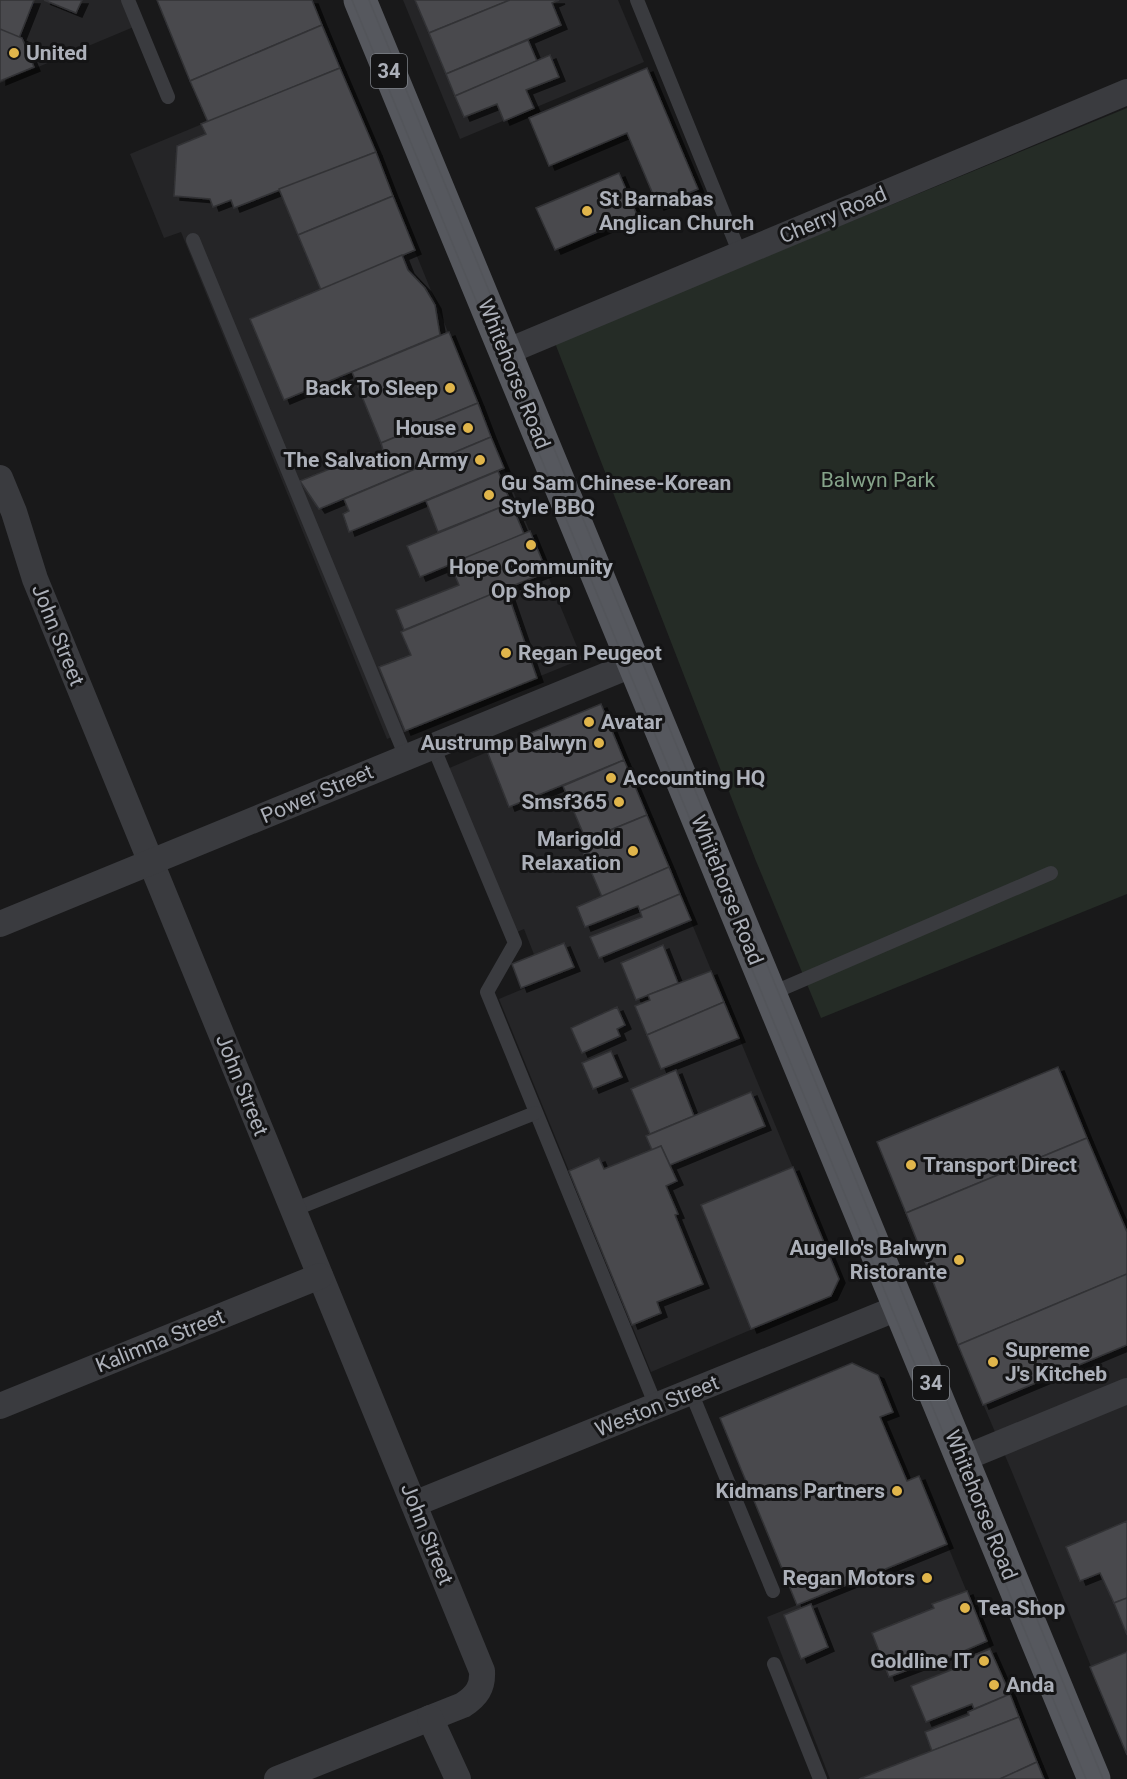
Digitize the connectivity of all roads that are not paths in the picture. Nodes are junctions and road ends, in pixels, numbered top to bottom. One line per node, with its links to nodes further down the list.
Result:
1 (128, 0): 5 (lane)
2 (360, 0): 8 (main road, Whitehorse Road / 34)
3 (637, 0): 7 (lane)
4 (1127, 92): 7 (street, Cherry Road)
5 (168, 97)
6 (193, 240): 12 (lane)
7 (740, 254): 8 (street, Cherry Road)
8 (506, 352): 10 (main road, Whitehorse Road / 34)
9 (0, 478): 13 (street, John Street)
10 (634, 664): 11 (street, Power Street); 16 (main road, Whitehorse Road / 34)
11 (433, 746): 12 (street, Power Street); 17 (lane)
12 (406, 757): 13 (street, Power Street)
13 (152, 862): 15 (street, Power Street); 18 (street, John Street)
14 (1051, 873): 16 (lane)
15 (0, 924)
16 (770, 994): 20 (main road, Whitehorse Road / 34)
17 (536, 1113): 18 (lane); 24 (lane)
18 (293, 1210): 19 (street, John Street)
19 (320, 1276): 23 (street, Kalimna Street); 26 (street, John Street)
20 (900, 1307): 22 (street, Weston Street); 25 (main road, Whitehorse Road / 34)
21 (1127, 1391): 25 (street)
22 (692, 1392): 24 (street, Weston Street); 27 (lane)
23 (0, 1406)
24 (656, 1406): 26 (street, Weston Street)
25 (962, 1459): 33 (main road, Whitehorse Road / 34)
26 (414, 1504): 29 (street, John Street)
27 (773, 1592)
28 (774, 1664): 32 (lane)
29 (430, 1718): 30 (street); 31 (street)
30 (277, 1779)
31 (458, 1779)
32 (820, 1779)
33 (1094, 1779)

